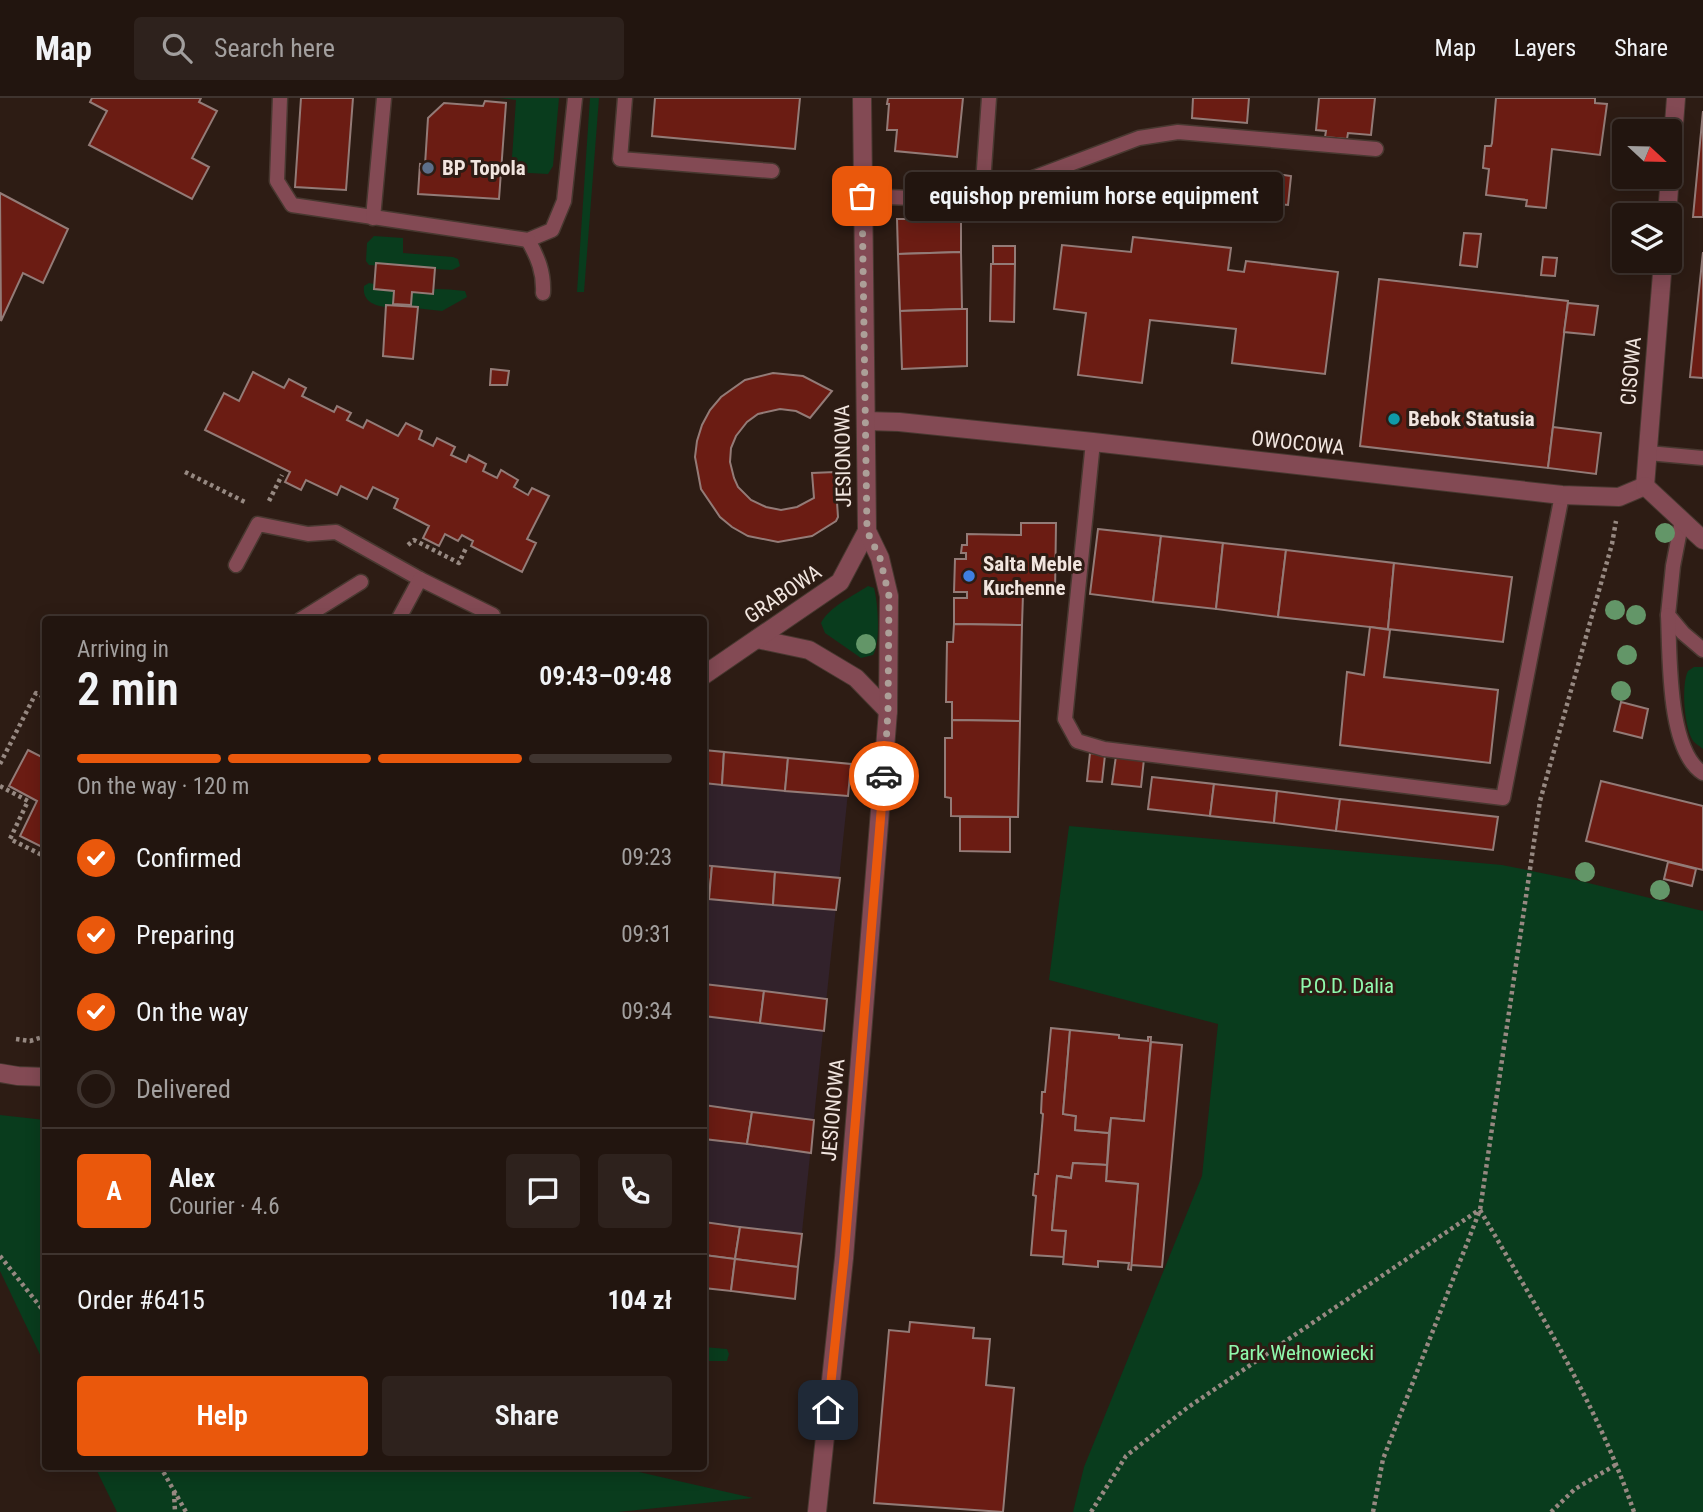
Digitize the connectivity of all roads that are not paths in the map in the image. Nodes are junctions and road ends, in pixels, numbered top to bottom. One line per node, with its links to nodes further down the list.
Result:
1 (280, 98): 13 (lane)
2 (384, 98): 13 (lane)
3 (575, 98): 14 (lane)
4 (625, 98): 9 (lane)
5 (862, 98): 10 (street, JESIONOWA)
6 (989, 98): 11 (lane)
7 (1676, 98): 12 (street)
8 (1376, 149): 11 (lane)
9 (772, 171)
10 (862, 196): 11 (lane); 17 (street, JESIONOWA)
11 (982, 197)
12 (1668, 203)
13 (373, 218): 14 (lane)
14 (528, 240): 16 (lane)
15 (1662, 273): 19 (street, CISOWA)
16 (543, 293)
17 (866, 421): 18 (street, OWOCOWA); 24 (street, JESIONOWA)
18 (1093, 442): 22 (street, OWOCOWA); 22 (lane)
19 (1648, 453): 20 (lane); 21 (street, CISOWA)
20 (1703, 458)
21 (1645, 486): 22 (street, OWOCOWA); 23 (street)
22 (1562, 495)
23 (1682, 520): 25 (street); 30 (lane)
24 (867, 531): 33 (street, GRABOWA); 36 (street, JESIONOWA)
25 (1703, 540)
26 (236, 565): 27 (lane)
27 (420, 579): 29 (lane); 32 (lane)
28 (361, 582): 31 (lane)
29 (493, 615)
30 (1668, 615): 34 (lane); 37 (lane)
31 (306, 616)
32 (400, 616)
33 (757, 639): 35 (street, GRABOWA); 36 (street)
34 (1703, 650)
35 (707, 673)
36 (888, 711): 40 (street, JESIONOWA)
37 (1703, 773)
38 (0, 1073): 39 (street)
39 (42, 1077)
40 (817, 1512)

